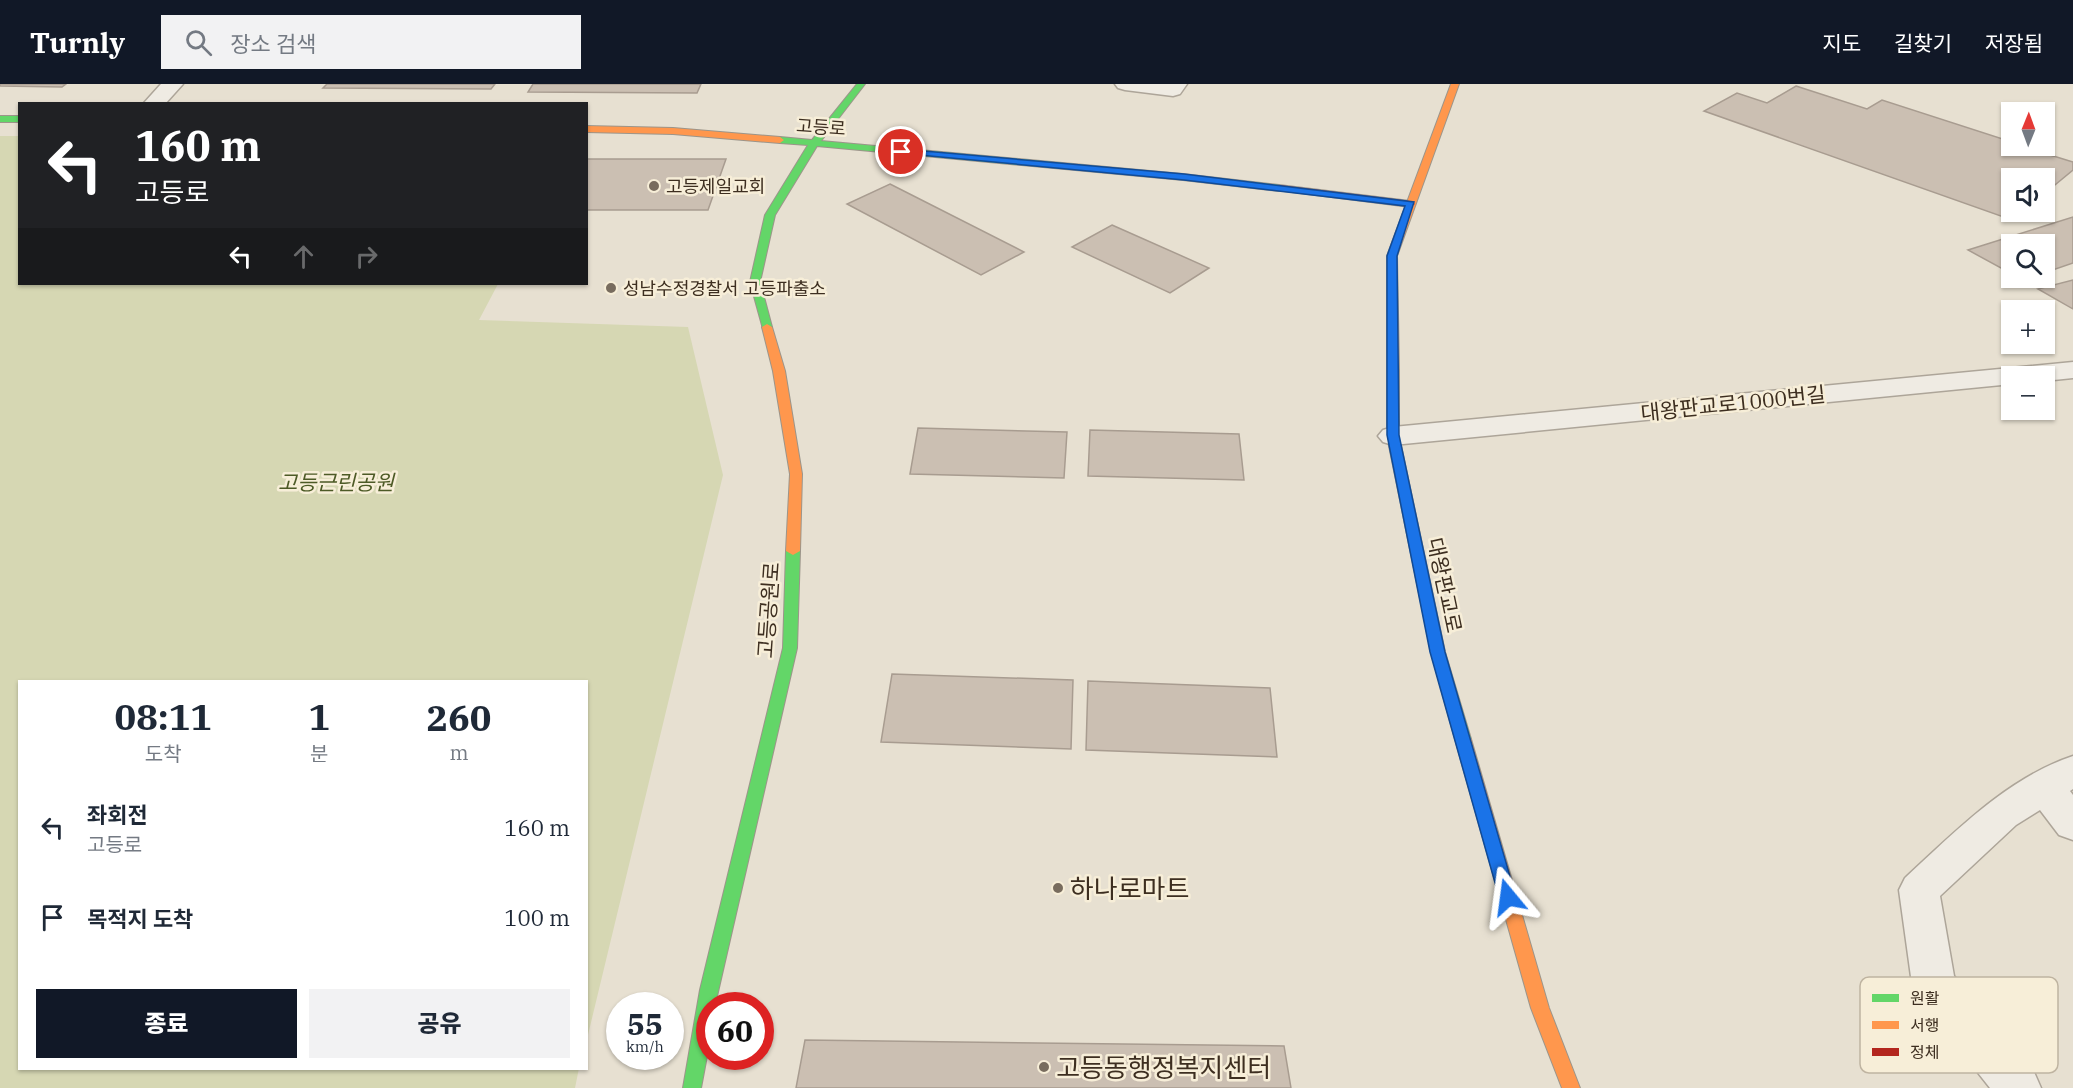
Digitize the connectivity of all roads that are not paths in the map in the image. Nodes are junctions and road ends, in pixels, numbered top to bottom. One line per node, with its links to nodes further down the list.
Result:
1 (173, 84): 6 (street)
2 (861, 84): 10 (street, 고등공원로)
3 (1125, 84): 4 (street)
4 (1177, 84)
5 (1455, 84): 11 (street, 대왕판교로)
6 (155, 102)
7 (0, 119): 8 (street)
8 (18, 119)
9 (588, 129): 10 (street, 고등로)
10 (813, 145): 11 (street, 고등로); 18 (street, 고등공원로)
11 (1410, 204): 13 (street, 대왕판교로)
12 (2073, 370): 13 (street, 대왕판교로1000번길)
13 (1393, 435): 19 (street, 대왕판교로)
14 (2059, 779): 15 (street); 16 (street)
15 (2073, 824)
16 (1933, 977)
17 (2006, 1073): 20 (street)
18 (692, 1088)
19 (1571, 1088)
20 (2018, 1088)

